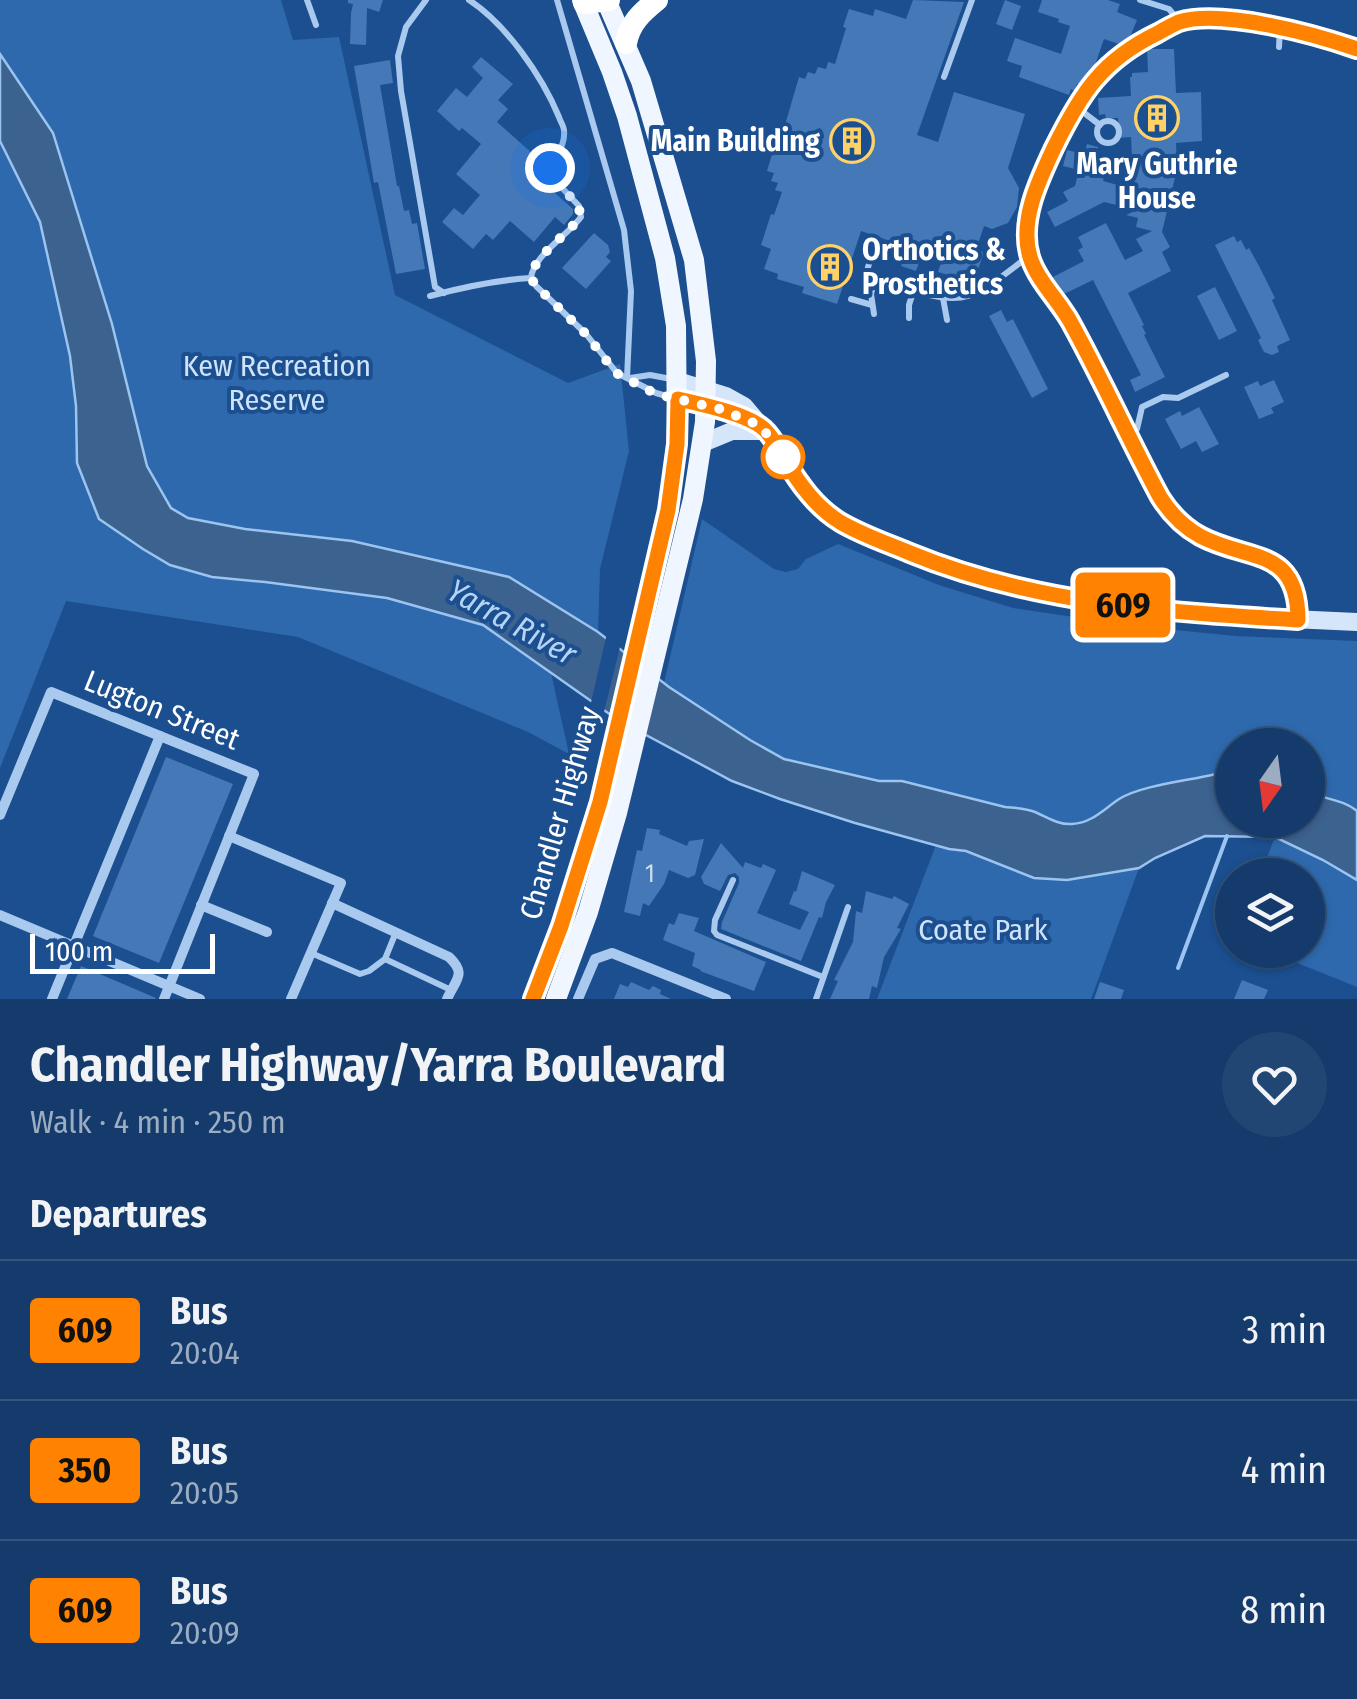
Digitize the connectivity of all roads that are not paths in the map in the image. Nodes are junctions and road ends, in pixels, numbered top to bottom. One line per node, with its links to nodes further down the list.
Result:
1 (308, 0): 10 (lane)
2 (426, 0): 23 (lane)
3 (469, 0): 21 (lane)
4 (556, 0): 30 (lane)
5 (657, 0): 12 (highway)
6 (972, 0): 15 (lane)
7 (1140, 0): 9 (lane)
8 (598, 1): 12 (main road, Chandler Highway); 31 (main road, Chandler Highway)
9 (1180, 22): 11 (lane); 16 (lane)
10 (316, 24)
11 (1280, 28): 13 (lane); 14 (lane)
12 (626, 43): 32 (main road, Chandler Highway)
13 (1279, 47)
14 (1357, 49)
15 (944, 76)
16 (1075, 106): 17 (lane); 19 (lane)
17 (1100, 125)
18 (872, 254): 20 (lane)
19 (1029, 256): 25 (lane); 34 (lane)
20 (875, 277): 22 (lane); 26 (lane)
21 (531, 278): 23 (lane); 30 (lane)
22 (914, 289): 25 (lane); 27 (lane)
23 (444, 292): 24 (lane)
24 (430, 296)
25 (943, 298): 28 (lane)
26 (851, 299)
27 (909, 318)
28 (947, 320)
29 (1226, 374): 34 (lane)
30 (628, 378): 31 (lane); 31 (lane)
31 (678, 390): 32 (main road); 39 (main road, Chandler Highway)
32 (706, 397): 33 (main road); 35 (main road, Chandler Highway)
33 (763, 428): 35 (main road); 36 (main road)
34 (1128, 435): 36 (lane)
35 (703, 443): 39 (main road, Chandler Highway)
36 (1298, 620): 37 (main road)
37 (1357, 622)
38 (160, 736): 40 (street, Lugton Street); 41 (street, Lugton Street); 49 (street)
39 (608, 807): 59 (main road, Chandler Highway); 60 (main road, Chandler Highway)
40 (0, 815)
41 (230, 836): 43 (street); 44 (street)
42 (732, 880): 52 (lane)
43 (332, 903): 48 (street); 50 (street)
44 (201, 905): 47 (street); 53 (street)
45 (848, 907): 52 (lane)
46 (0, 914): 49 (street)
47 (267, 932)
48 (396, 932): 51 (lane); 54 (street)
49 (75, 946): 53 (street); 55 (street)
50 (311, 953): 51 (lane); 58 (street)
51 (385, 959): 54 (lane)
52 (823, 977): 63 (lane)
53 (169, 986): 56 (street); 57 (street)
54 (449, 994)
55 (52, 999)
56 (164, 999)
57 (200, 999)
58 (291, 999)
59 (533, 999)
60 (556, 999)
61 (578, 999): 62 (street)
62 (726, 999)
63 (816, 999)

